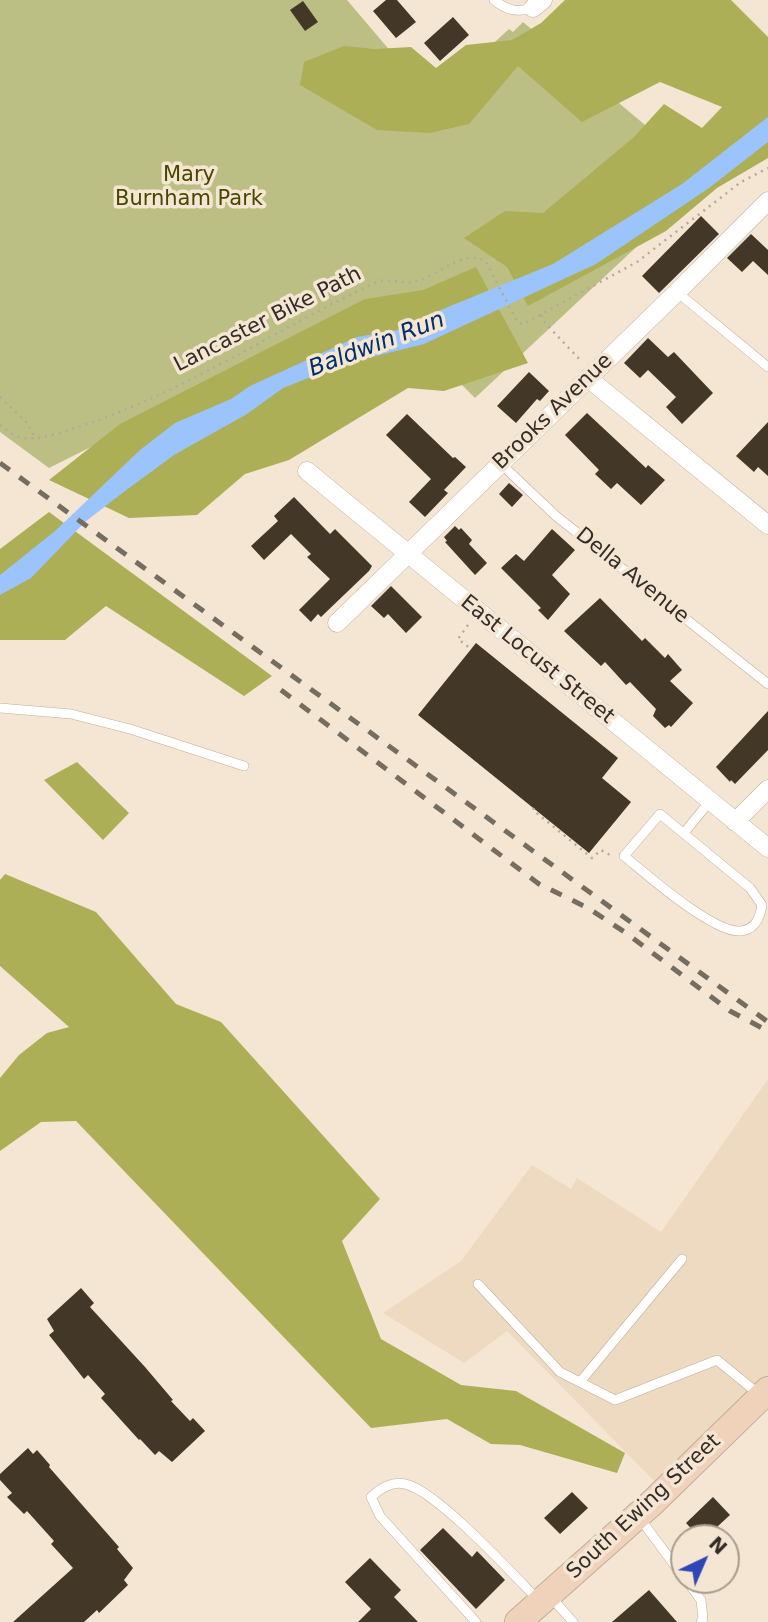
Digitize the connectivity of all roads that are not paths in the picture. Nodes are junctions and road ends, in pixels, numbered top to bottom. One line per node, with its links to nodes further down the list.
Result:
1 (494, 0): 2 (lane)
2 (538, 4)
3 (768, 201): 4 (street, Brooks Avenue)
4 (677, 292): 5 (lane); 6 (street, Brooks Avenue)
5 (768, 367)
6 (591, 376): 7 (street, Brooks Avenue); 9 (street)
7 (500, 463): 10 (street, Brooks Avenue); 12 (lane, Della Avenue)
8 (307, 471): 10 (street, East Locust Street)
9 (768, 524)
10 (407, 555): 11 (street, Brooks Avenue); 16 (street, East Locust Street)
11 (337, 623)
12 (768, 684)
13 (0, 708): 14 (lane)
14 (244, 766)
15 (768, 789): 17 (street)
16 (710, 801): 17 (street, East Locust Street); 18 (lane)
17 (735, 822): 19 (street, East Locust Street)
18 (684, 833): 20 (lane); 20 (lane)
19 (768, 848)
20 (765, 904)
21 (682, 1259): 23 (lane)
22 (478, 1284): 23 (lane)
23 (580, 1382): 24 (lane)
24 (765, 1394): 25 (street, South Ewing Street)
25 (638, 1516): 26 (lane); 28 (street, South Ewing Street)
26 (670, 1559)
27 (696, 1594): 32 (lane)
28 (545, 1598): 29 (lane); 30 (street, South Ewing Street); 31 (lane)
29 (476, 1622)
30 (518, 1622)
31 (573, 1622)
32 (701, 1622)

